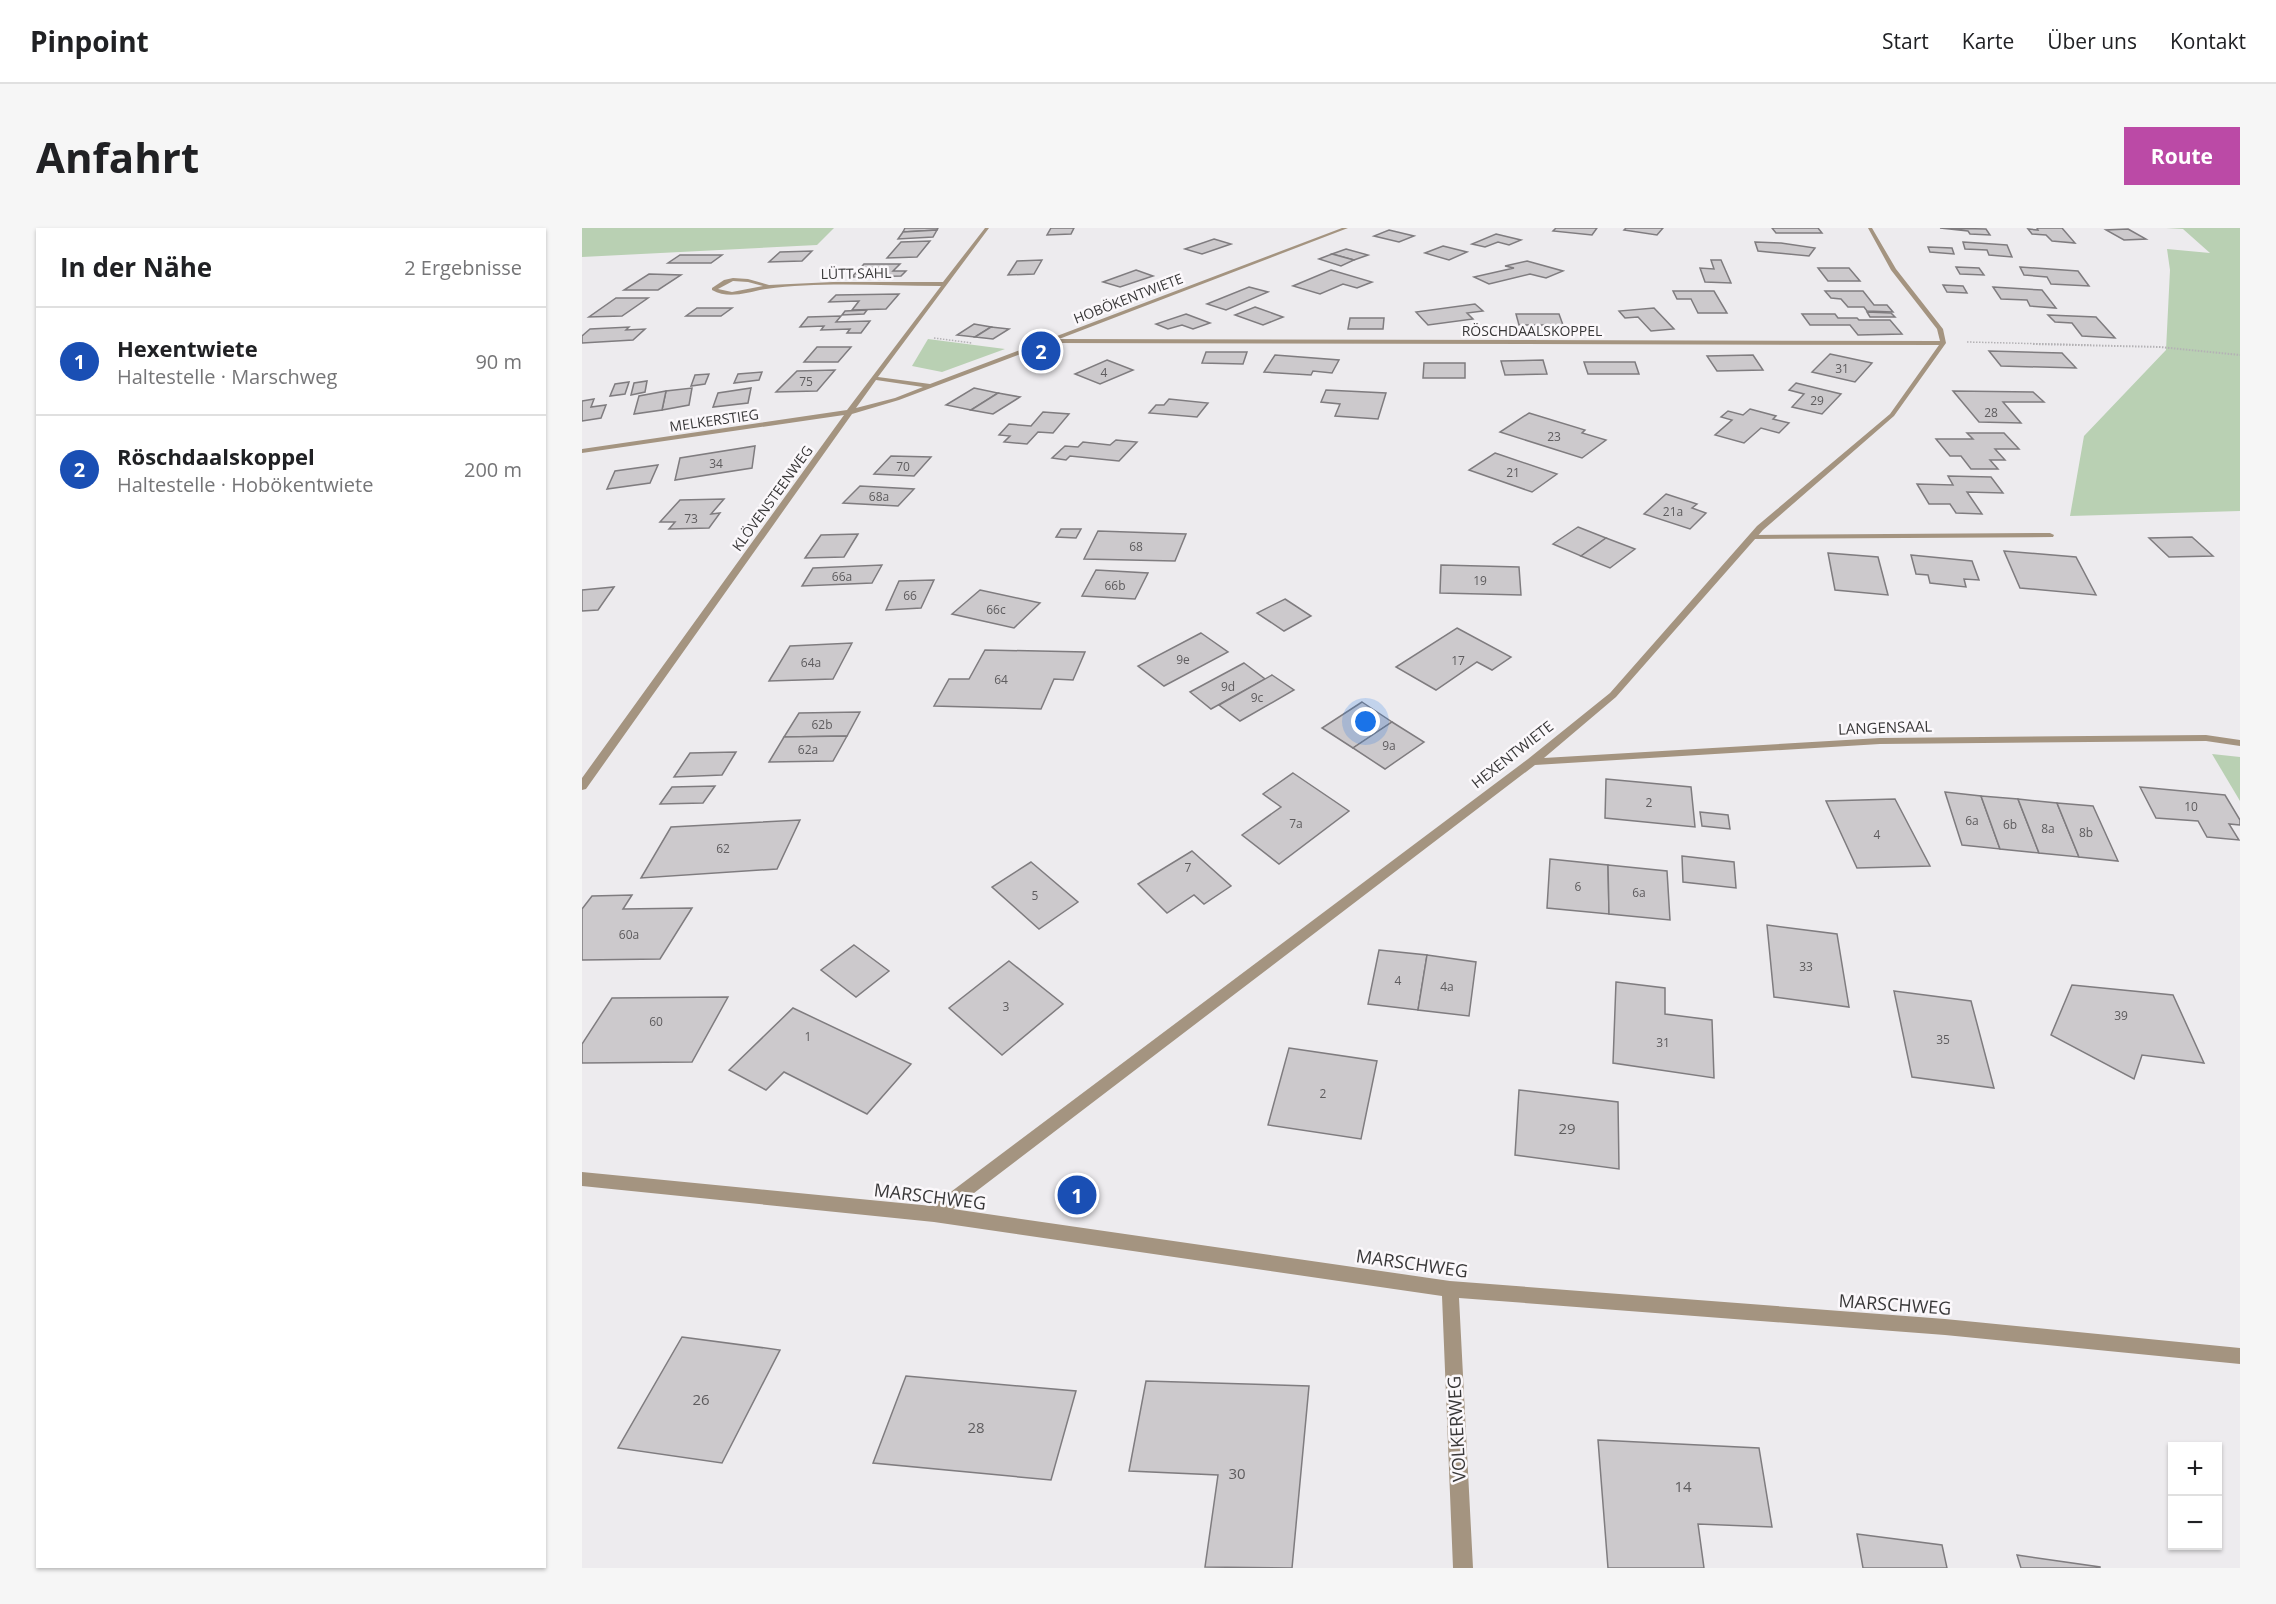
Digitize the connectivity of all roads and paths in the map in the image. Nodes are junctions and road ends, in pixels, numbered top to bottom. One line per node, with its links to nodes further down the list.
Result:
1 (987, 228): 4 (street, KLÖVENSTEENWEG)
2 (1346, 228): 7 (street, HOBÖKENTWIETE)
3 (1870, 228): 8 (street)
4 (944, 284): 5 (street, LÜTT SAHL); 6 (street, KLÖVENSTEENWEG)
5 (769, 287): 5 (street, LÜTT SAHL)
6 (904, 338): 9 (path); 11 (street, KLÖVENSTEENWEG)
7 (1049, 341): 8 (street, RÖSCHDAALSKOPPEL); 9 (street, HOBÖKENTWIETE)
8 (1942, 342): 10 (path); 16 (street, HEXENTWIETE)
9 (1017, 353): 12 (street, HOBÖKENTWIETE)
10 (2240, 355)
11 (874, 378): 12 (street); 13 (street, KLÖVENSTEENWEG)
12 (929, 386): 13 (street, HOBÖKENTWIETE)
13 (850, 412): 14 (street, MELKERSTIEG); 19 (street, KLÖVENSTEENWEG)
14 (582, 451)
15 (2050, 535): 16 (street)
16 (1752, 537): 18 (street, HEXENTWIETE)
17 (2240, 743): 18 (street, LANGENSAAL)
18 (1532, 762): 21 (street, HEXENTWIETE)
19 (582, 786)
20 (582, 1179): 21 (street, MARSCHWEG)
21 (934, 1214): 22 (street, MARSCHWEG)
22 (1450, 1289): 23 (street, MARSCHWEG); 24 (street, VOLKERWEG)
23 (2240, 1356)
24 (1463, 1568)

